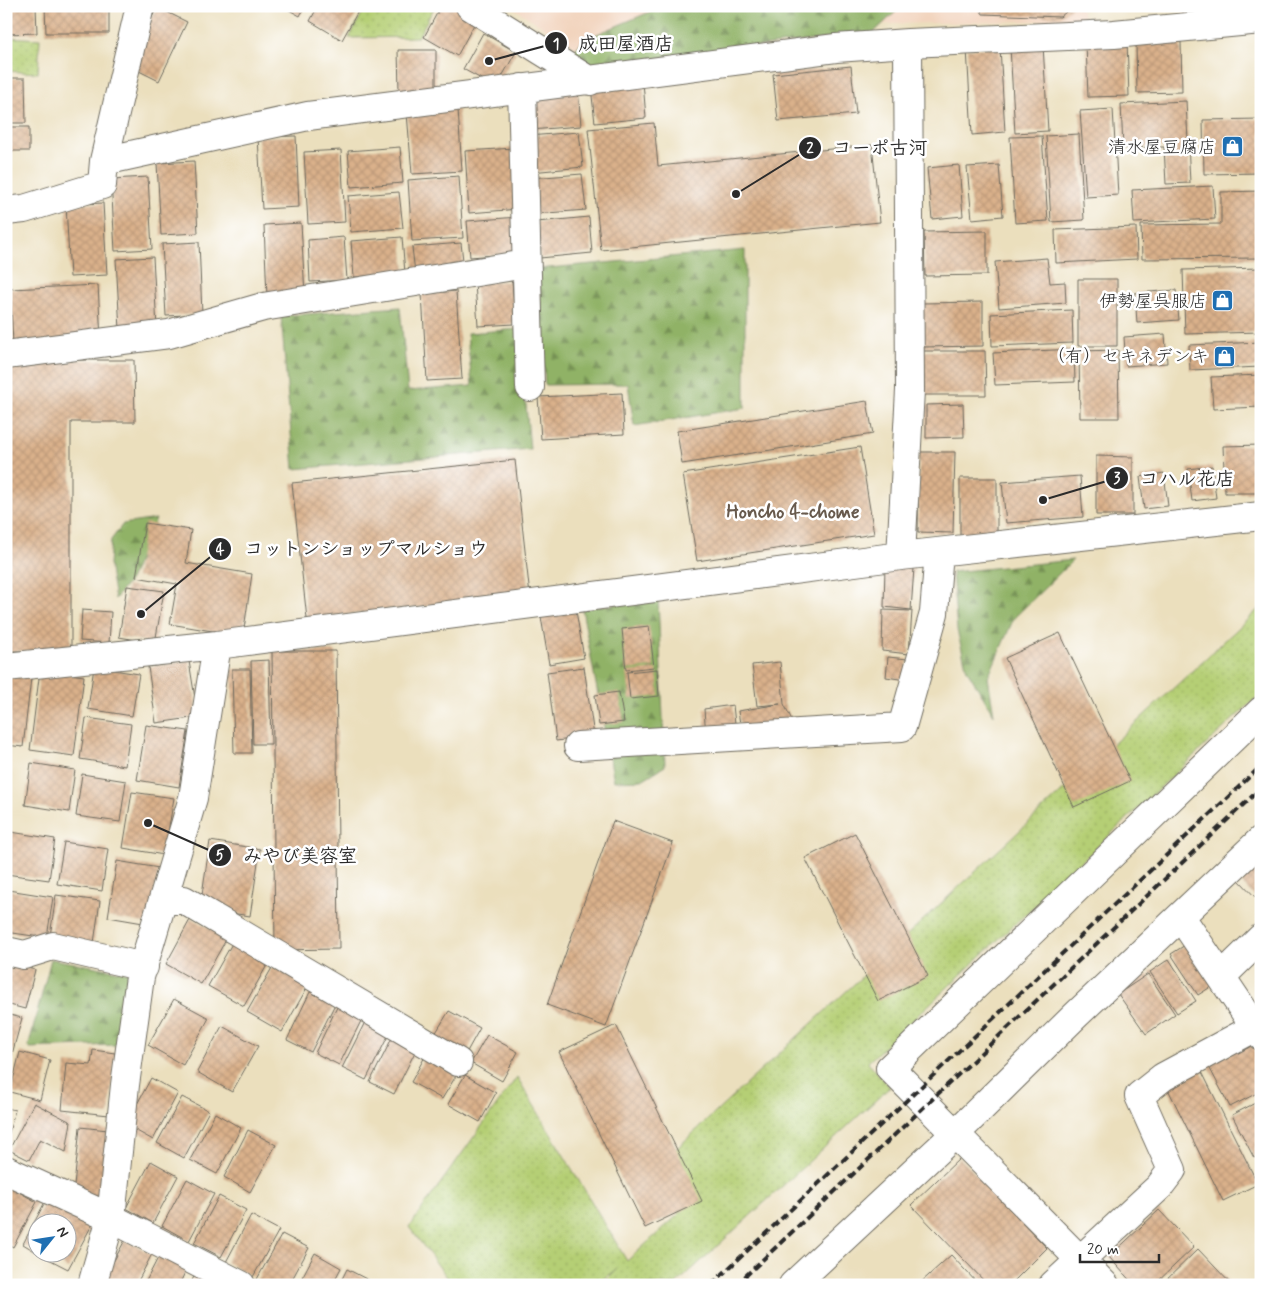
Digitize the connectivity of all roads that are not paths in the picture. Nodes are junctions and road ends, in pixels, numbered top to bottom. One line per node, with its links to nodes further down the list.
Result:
1 (140, 6): 7 (street)
2 (470, 6): 5 (street)
3 (1261, 20): 4 (street)
4 (908, 43): 5 (street); 14 (street)
5 (590, 81): 6 (street)
6 (522, 88): 7 (street); 9 (street)
7 (104, 161): 8 (street)
8 (6, 210)
9 (526, 264): 10 (street); 11 (street)
10 (6, 355)
11 (530, 387)
12 (1261, 516): 13 (street)
13 (939, 552): 14 (street); 18 (street)
14 (901, 556): 15 (street)
15 (217, 645): 16 (street); 20 (street)
16 (6, 667)
17 (1261, 711): 28 (street)
18 (578, 746)
19 (1261, 840): 21 (street)
20 (164, 900): 24 (street); 27 (street)
21 (1182, 916): 25 (street); 28 (street)
22 (1261, 938): 25 (street)
23 (6, 950): 24 (street)
24 (144, 967): 30 (street)
25 (1222, 976): 26 (street)
26 (1258, 1031): 31 (street)
27 (458, 1062)
28 (956, 1134): 31 (street); 34 (street)
29 (6, 1170): 30 (street)
30 (111, 1218): 32 (street); 33 (street)
31 (1079, 1261): 35 (street); 36 (street)
32 (92, 1285)
33 (241, 1285)
34 (793, 1285)
35 (1053, 1285)
36 (1104, 1285)

